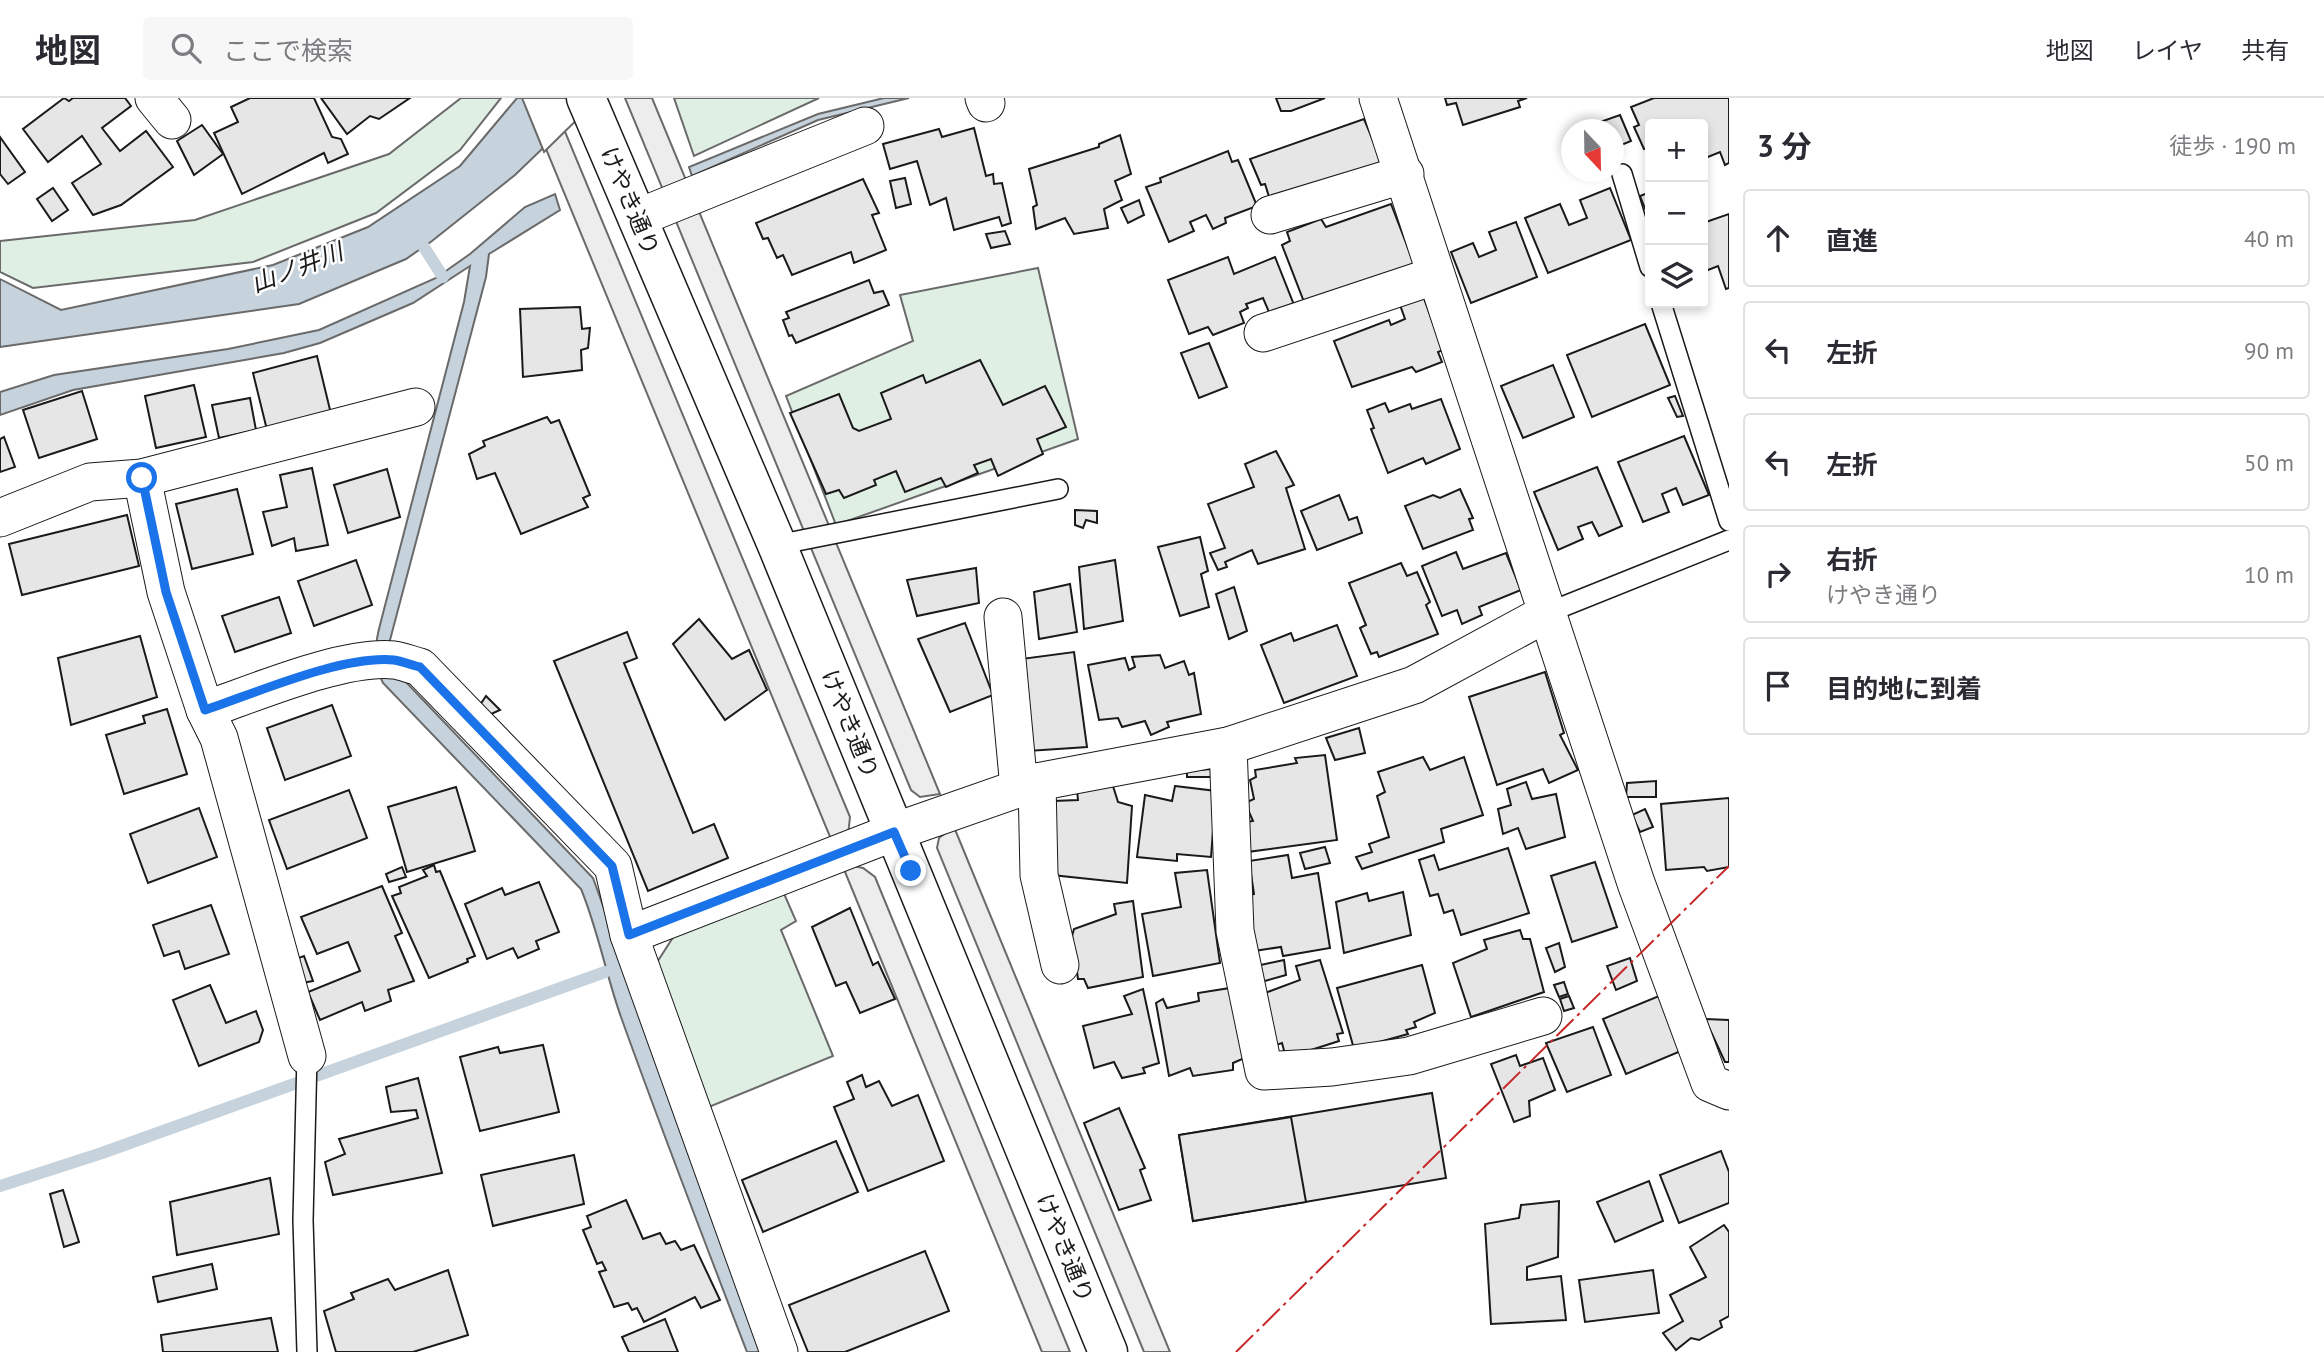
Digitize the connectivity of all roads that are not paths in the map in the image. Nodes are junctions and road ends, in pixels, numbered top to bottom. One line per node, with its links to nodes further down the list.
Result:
1 (1378, 98): 4 (street)
2 (593, 114): 7 (street, けやき通り)
3 (865, 126): 7 (street)
4 (1405, 174): 6 (street); 9 (street)
5 (1624, 181): 8 (lane)
6 (1270, 215)
7 (637, 218): 18 (street, けやき通り)
8 (1645, 250)
9 (1434, 276): 11 (street); 19 (street)
10 (1663, 308): 16 (lane)
11 (1263, 333)
12 (416, 407): 13 (street)
13 (142, 478): 15 (street); 21 (street)
14 (1058, 489): 18 (lane)
15 (0, 517)
16 (1729, 520)
17 (1729, 540): 19 (lane)
18 (777, 545): 24 (street, けやき通り)
19 (1547, 613): 22 (street); 29 (street)
20 (1003, 617): 23 (street)
21 (205, 710): 25 (street); 28 (street)
22 (1228, 746): 23 (street); 27 (street)
23 (1028, 785): 24 (street); 26 (street)
24 (894, 832): 25 (street); 32 (street, けやき通り)
25 (629, 935): 31 (street)
26 (1060, 965)
27 (1543, 1016)
28 (307, 1056): 30 (lane)
29 (1729, 1091)
30 (307, 1352)
31 (779, 1352)
32 (1108, 1352)

